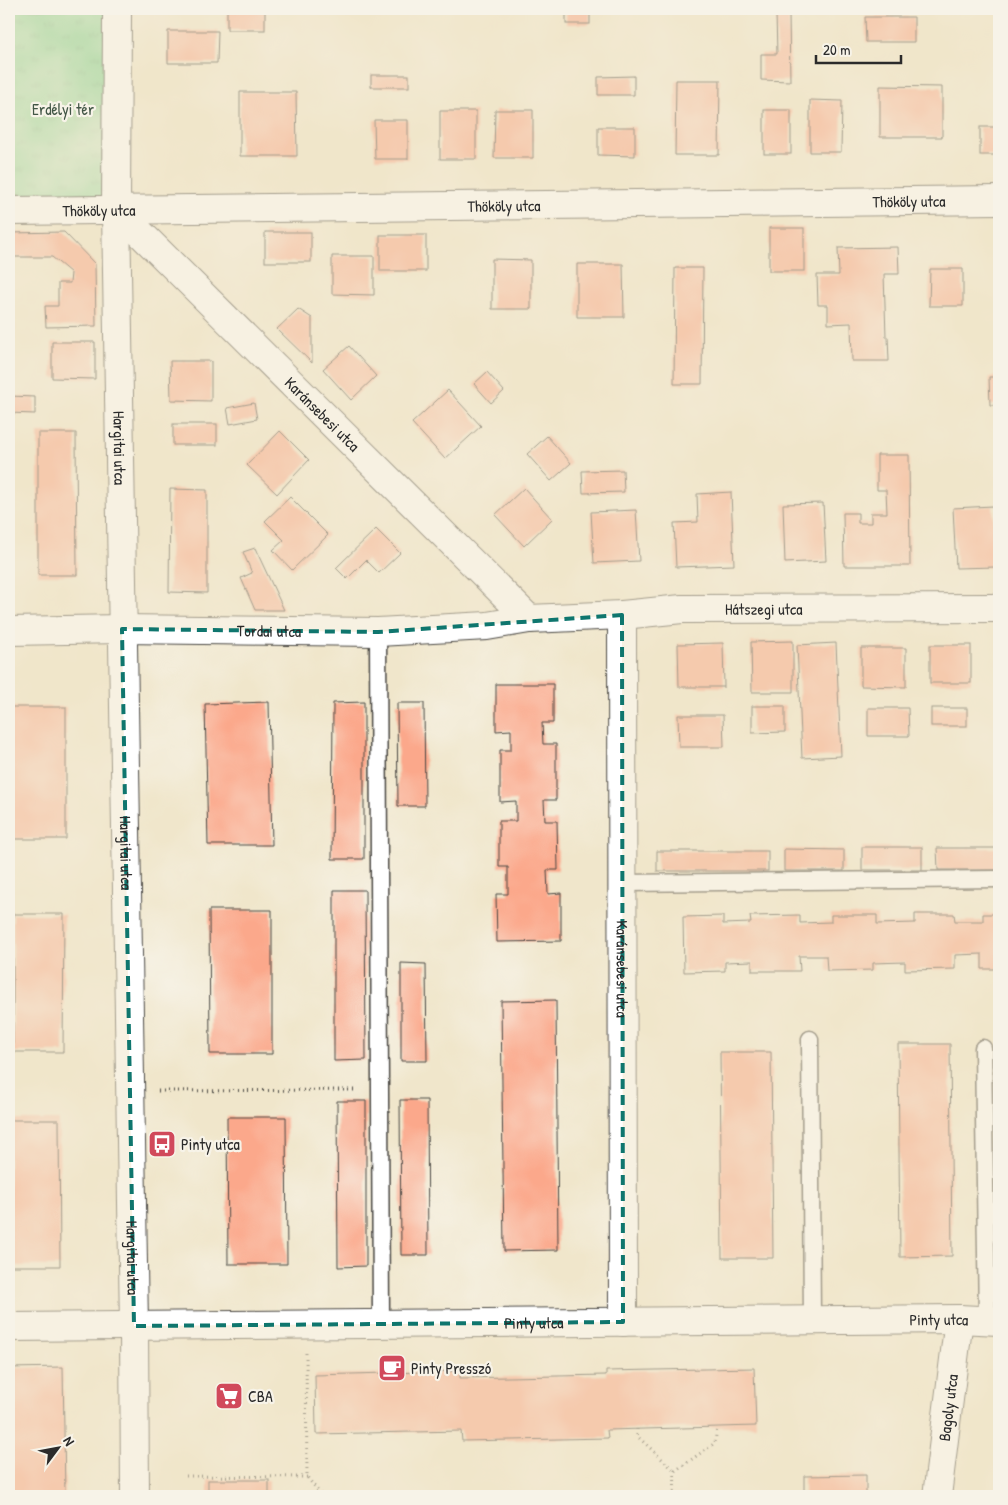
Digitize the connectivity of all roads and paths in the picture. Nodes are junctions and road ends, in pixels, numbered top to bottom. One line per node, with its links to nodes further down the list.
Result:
1 (14, 9): 3 (path)
2 (117, 9): 5 (street)
3 (9, 18)
4 (999, 200): 5 (street, Thököly utca)
5 (116, 209): 6 (street, Thököly utca); 9 (street, Karánsebesi utca); 10 (street, Hargitai utca)
6 (9, 211)
7 (999, 608): 8 (street, Hátszegi utca)
8 (622, 615): 9 (street, Hátszegi utca); 14 (street, Karánsebesi utca)
9 (529, 619): 12 (street, Tordai utca)
10 (122, 629): 11 (street, Tordai utca); 12 (street, Tordai utca); 18 (street, Hargitai utca)
11 (9, 631)
12 (378, 632): 17 (lane)
13 (999, 879): 14 (lane)
14 (622, 883): 22 (street, Karánsebesi utca)
15 (810, 1039): 20 (lane)
16 (983, 1048): 21 (lane)
17 (380, 1090): 18 (path); 23 (lane)
18 (130, 1091): 24 (street, Hargitai utca)
19 (959, 1319): 20 (street, Pinty utca); 21 (street, Pinty utca); 35 (street, Bagoly utca)
20 (812, 1320): 22 (street, Pinty utca)
21 (993, 1320)
22 (623, 1322): 23 (street, Pinty utca)
23 (381, 1324): 24 (street, Pinty utca)
24 (134, 1326): 25 (street, Pinty utca); 32 (street, Hargitai utca)
25 (9, 1327)
26 (306, 1354): 31 (path)
27 (717, 1428): 29 (path)
28 (637, 1429): 29 (path)
29 (675, 1471): 34 (path)
30 (186, 1476): 31 (path)
31 (307, 1477): 33 (path)
32 (135, 1496)
33 (322, 1496)
34 (674, 1496)
35 (937, 1496)

